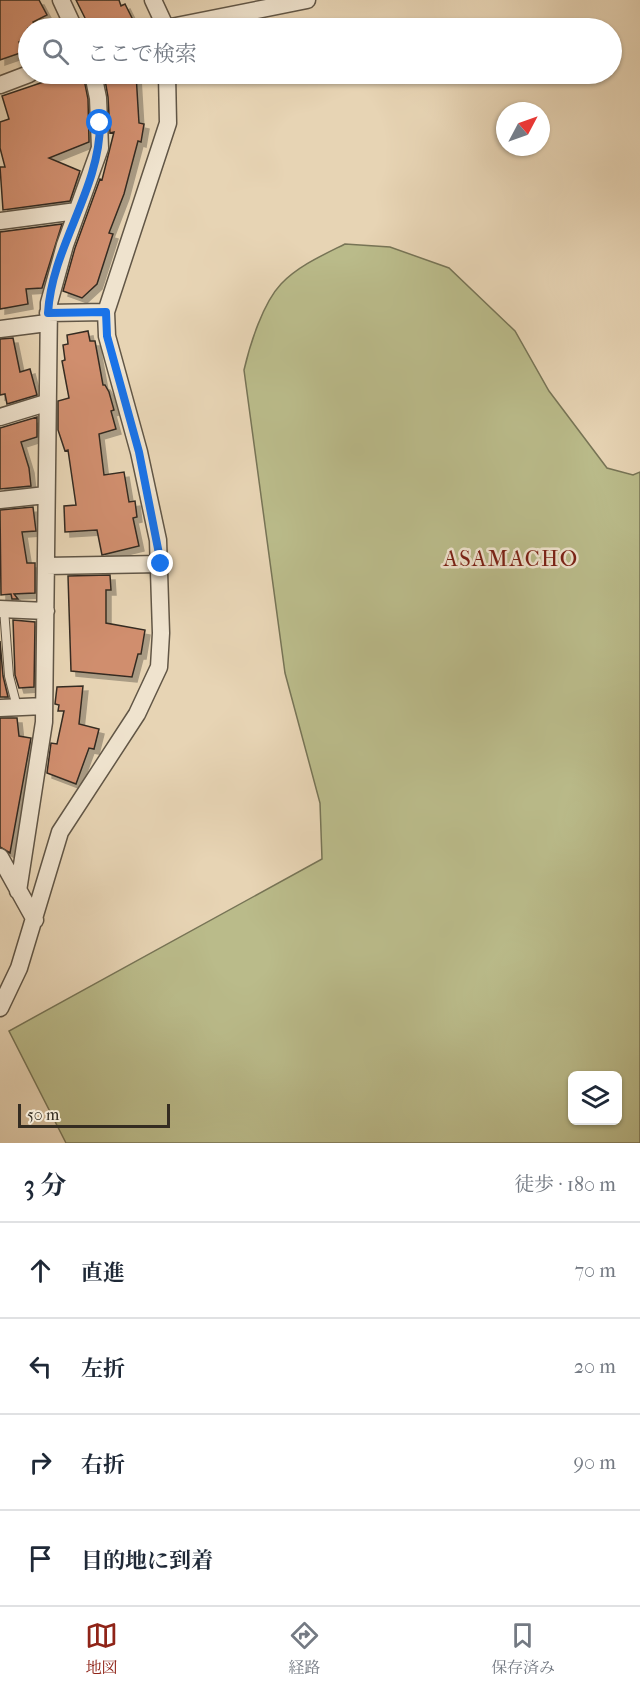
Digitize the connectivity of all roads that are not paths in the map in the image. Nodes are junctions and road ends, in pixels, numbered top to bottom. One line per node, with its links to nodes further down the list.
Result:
1 (61, 0): 4 (street)
2 (153, 0): 5 (street)
3 (307, 0): 6 (street)
4 (69, 18)
5 (161, 18)
6 (216, 18)
7 (18, 79): 10 (street)
8 (95, 84): 11 (street)
9 (167, 84): 13 (street)
10 (0, 86)
11 (78, 211): 12 (street); 14 (street)
12 (0, 221)
13 (106, 312): 14 (street); 20 (street)
14 (48, 318): 15 (street); 16 (street)
15 (0, 329)
16 (46, 403): 17 (street); 18 (street)
17 (0, 417)
18 (46, 495): 19 (street); 21 (street)
19 (0, 500)
20 (161, 564): 21 (street); 28 (street)
21 (46, 567): 23 (street)
22 (2, 609): 23 (street); 25 (lane)
23 (46, 611): 24 (street)
24 (44, 706): 25 (street); 27 (street)
25 (8, 708)
26 (0, 857): 27 (street)
27 (18, 891): 28 (street)
28 (35, 920): 29 (street)
29 (0, 1008)

